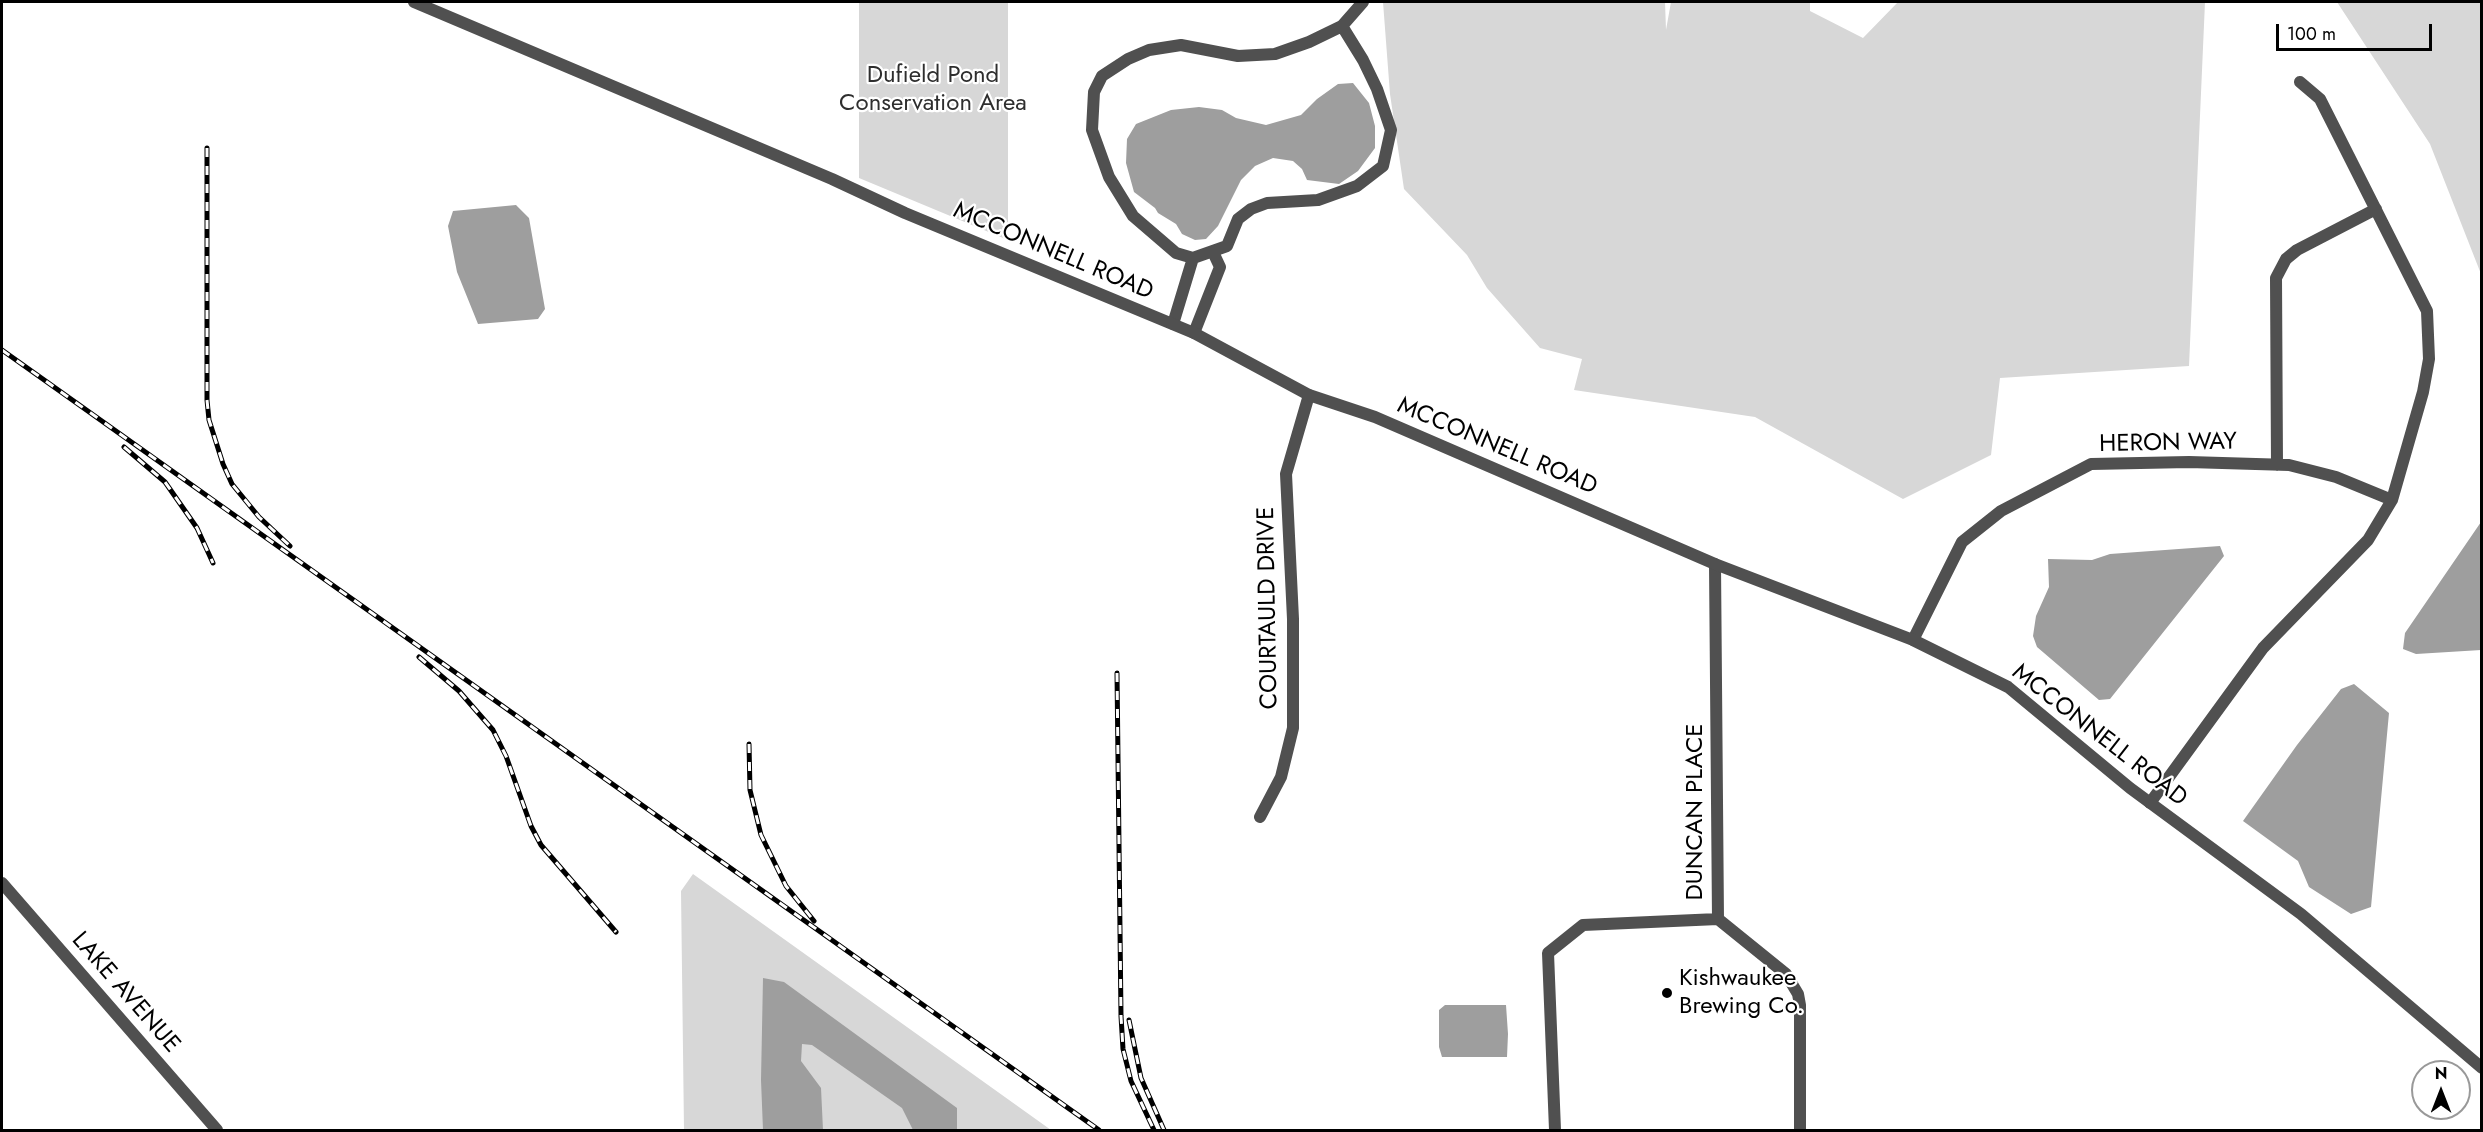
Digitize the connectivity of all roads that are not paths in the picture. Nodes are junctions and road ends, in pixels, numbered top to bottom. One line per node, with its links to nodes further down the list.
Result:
1 (414, 2): 8 (street, MCCONNELL ROAD)
2 (1363, 2): 3 (street)
3 (1342, 26): 6 (street); 7 (street)
4 (2300, 82): 5 (street)
5 (2376, 209): 11 (street); 12 (street)
6 (1213, 252): 7 (street); 9 (street)
7 (1193, 258): 8 (street)
8 (1173, 324): 9 (street, MCCONNELL ROAD)
9 (1194, 333): 10 (street, MCCONNELL ROAD)
10 (1309, 395): 13 (street, MCCONNELL ROAD); 16 (street, COURTAULD DRIVE)
11 (2277, 465): 12 (street, HERON WAY); 14 (street, HERON WAY)
12 (2391, 500): 15 (street)
13 (1715, 564): 14 (street, MCCONNELL ROAD); 18 (street, DUNCAN PLACE)
14 (1913, 640): 15 (street, MCCONNELL ROAD)
15 (2150, 803): 19 (street, MCCONNELL ROAD)
16 (1260, 817)
17 (2, 884): 20 (street, LAKE AVENUE)
18 (1718, 920): 21 (street); 22 (street, DUNCAN PLACE)
19 (2481, 1068)
20 (217, 1131)
21 (1555, 1131)
22 (1800, 1131)

